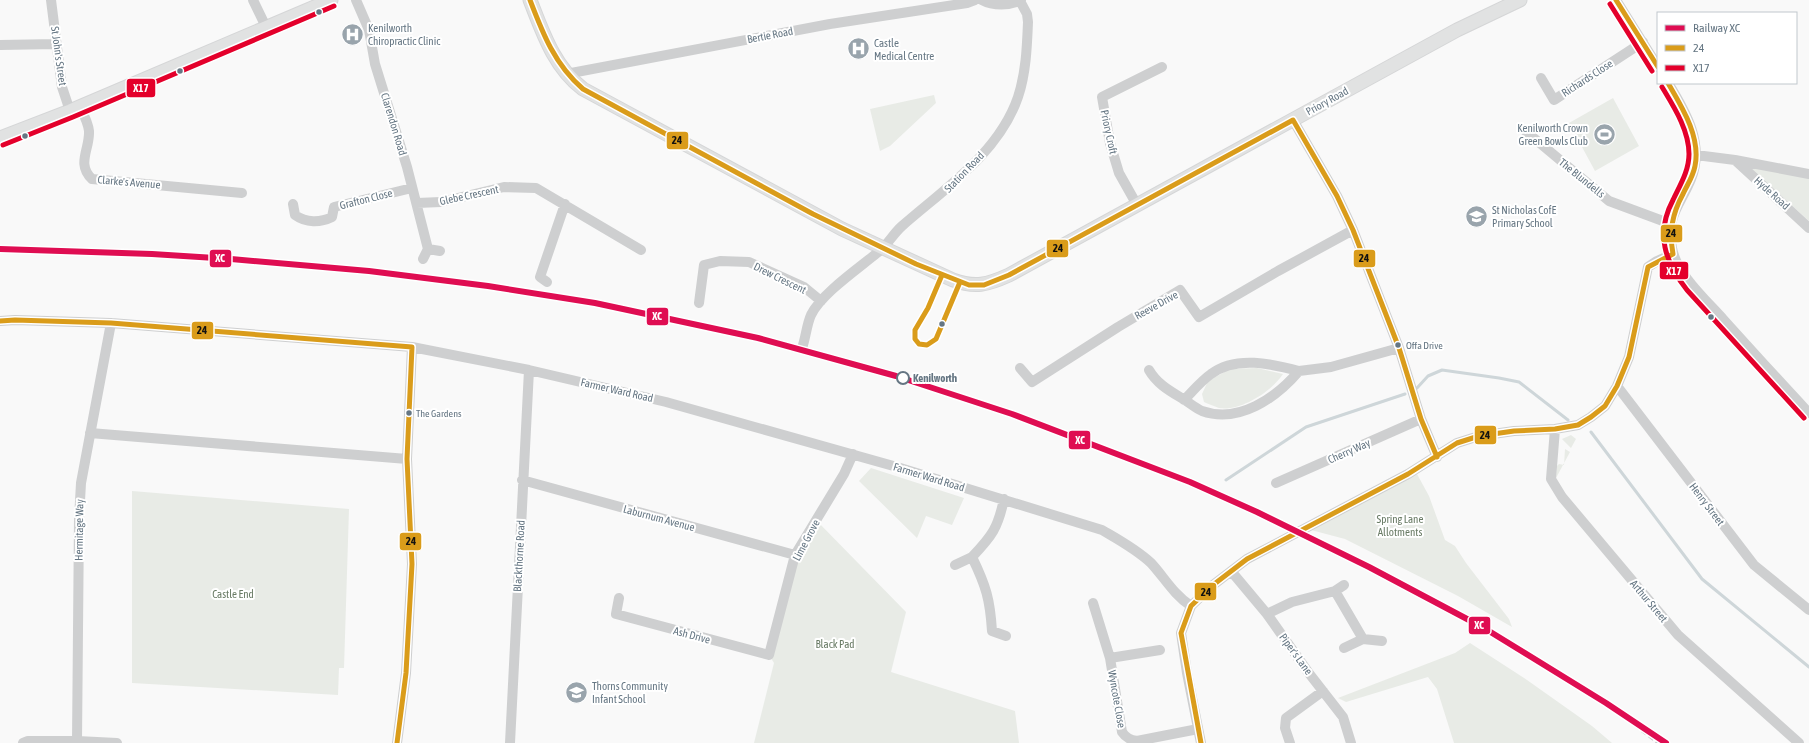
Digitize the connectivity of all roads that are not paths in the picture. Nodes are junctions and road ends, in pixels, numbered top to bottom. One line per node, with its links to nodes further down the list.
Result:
1 (51, 0): 13 (street, St John's Street)
2 (254, 0): 11 (street)
3 (331, 0): 11 (main road)
4 (356, 0): 27 (street, Clarendon Road)
5 (530, 0): 17 (main road, Priory Road)
6 (975, 0): 17 (street, Bertie Road)
7 (982, 0): 8 (street)
8 (1020, 0): 37 (street, Station Road)
9 (1520, 0): 21 (main road, Priory Road)
10 (1616, 0): 12 (street)
11 (266, 27): 20 (main road)
12 (1643, 42): 15 (street); 18 (street, Richards Close)
13 (56, 44): 14 (street); 20 (street, St John's Street)
14 (0, 45)
15 (1657, 65)
16 (1162, 67): 32 (street, Priory Croft)
17 (566, 74): 37 (main road, Priory Road)
18 (1541, 78)
19 (1669, 84): 24 (street)
20 (75, 109): 23 (main road); 28 (street, Clarke's Avenue)
21 (1293, 120): 32 (main road, Priory Road); 35 (street)
22 (1523, 129): 33 (street, The Blundells)
23 (0, 138)
24 (1696, 155): 25 (street, Hyde Road); 33 (street)
25 (1735, 160): 26 (street, Hyde Road); 34 (street, Hyde Road)
26 (1809, 174)
27 (412, 188): 29 (street, Clarendon Road); 30 (street, Grafton Close)
28 (242, 193)
29 (417, 203): 31 (street, Glebe Crescent); 36 (street, Clarendon Road)
30 (293, 204)
31 (565, 204): 38 (street, Glebe Crescent); 42 (street)
32 (1137, 205): 37 (main road, Priory Road)
33 (1671, 224): 40 (street)
34 (1809, 228)
35 (1354, 230): 49 (street); 50 (street, Reeve Drive)
36 (428, 249): 39 (street); 41 (street)
37 (882, 249): 43 (street, Station Road)
38 (641, 250)
39 (440, 251)
40 (1673, 254): 54 (street); 56 (street)
41 (423, 259)
42 (547, 282)
43 (821, 301): 44 (street, Drew Crescent); 47 (street, Station Road)
44 (699, 303)
45 (0, 321): 46 (street, Farmer Ward Road)
46 (111, 323): 48 (street, Farmer Ward Road); 59 (street, Hermitage Way)
47 (803, 345)
48 (412, 347): 51 (street, Farmer Ward Road); 62 (street)
49 (1399, 348): 53 (street); 57 (street)
50 (1020, 368)
51 (529, 370): 60 (street, Farmer Ward Road); 63 (street, Blackthorne Road)
52 (1149, 370): 55 (street)
53 (1299, 371): 55 (street); 55 (street)
54 (1617, 386): 58 (street); 75 (street, Henry Street)
55 (1184, 400)
56 (1809, 412)
57 (1421, 419): 61 (street); 64 (street, Cherry Way)
58 (1555, 429): 61 (street); 94 (street, Arthur Street)
59 (90, 433): 62 (street); 86 (street, Hermitage Way)
60 (853, 454): 65 (street, Farmer Ward Road); 66 (street, Lime Grove)
61 (1437, 456): 69 (street)
62 (407, 459): 89 (street)
63 (522, 480): 66 (street, Laburnum Avenue); 90 (street, Blackthorne Road)
64 (1276, 483)
65 (1004, 499): 67 (street); 74 (street, Farmer Ward Road)
66 (795, 555): 82 (street, Lime Grove)
67 (972, 557): 68 (street); 77 (street)
68 (956, 565)
69 (1231, 571): 74 (street); 76 (street, Piper's Lane)
70 (1344, 585): 71 (street)
71 (1335, 591): 76 (street); 78 (street)
72 (619, 598): 82 (street, Ash Drive)
73 (1093, 603): 83 (street, Wyncote Close)
74 (1191, 606): 85 (street)
75 (1809, 610)
76 (1268, 614): 84 (street, Piper's Lane)
77 (1006, 636)
78 (1363, 639): 79 (street); 80 (street)
79 (1382, 641)
80 (1344, 648)
81 (1160, 650): 83 (street, Wyncote Close)
82 (769, 655)
83 (1110, 658): 85 (street, Wyncote Close)
84 (1323, 690): 92 (street); 93 (street, Piper's Lane)
85 (1198, 729): 91 (street)
86 (77, 741): 87 (street); 88 (street)
87 (23, 743)
88 (117, 743)
89 (397, 743)
90 (510, 743)
91 (1202, 743)
92 (1290, 743)
93 (1351, 743)
94 (1799, 743)

